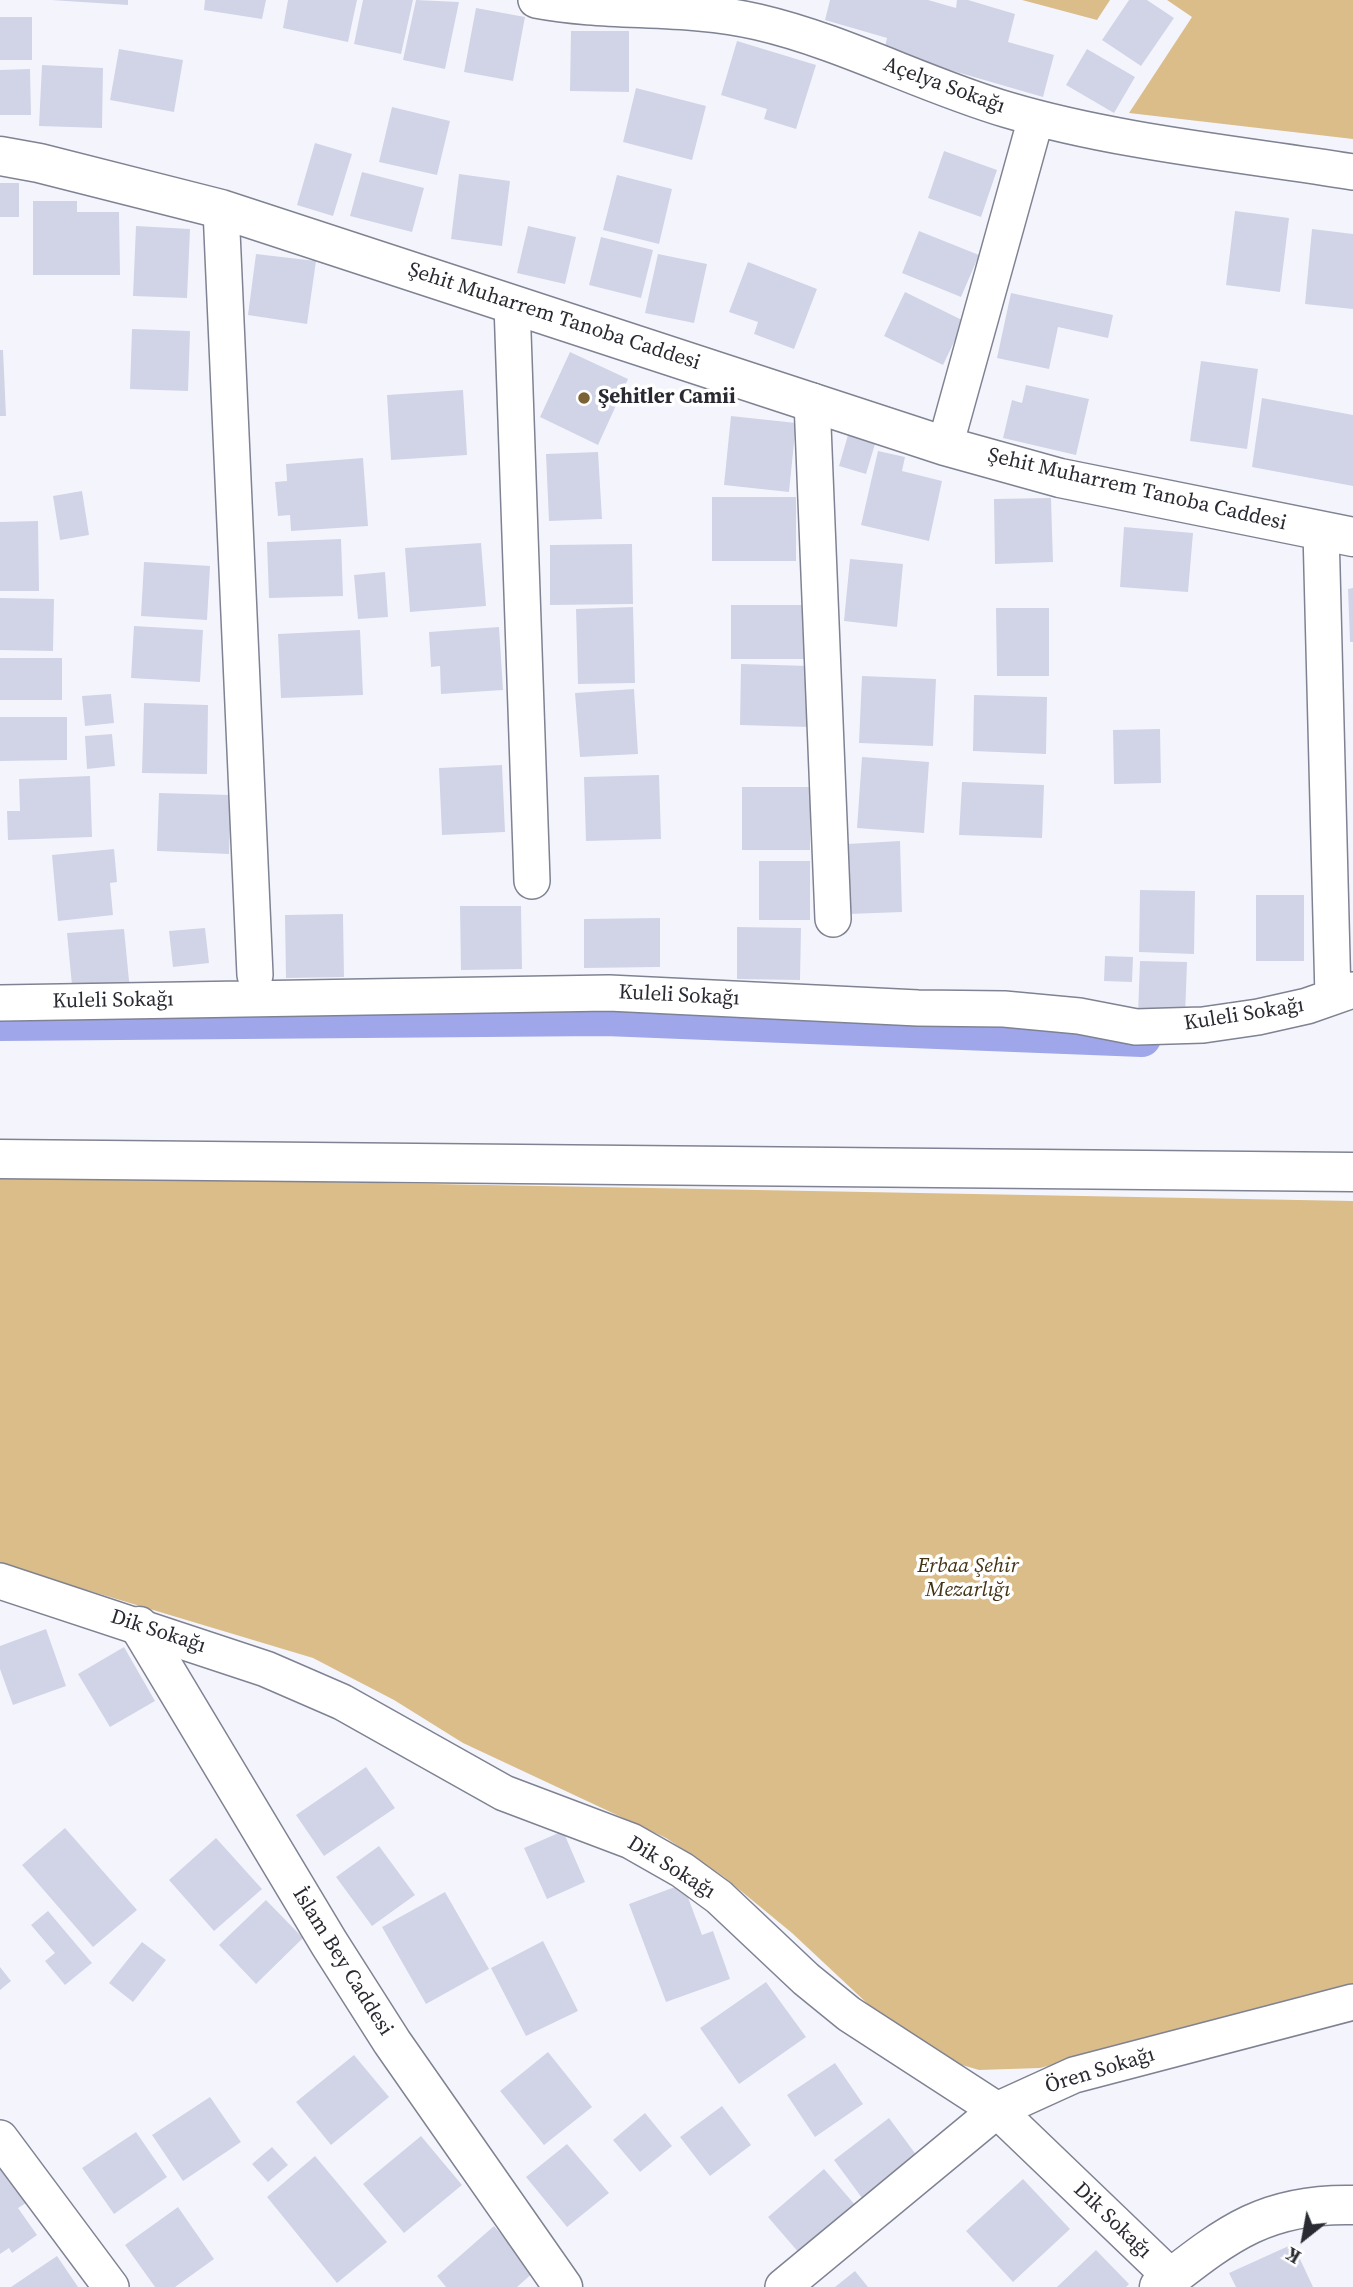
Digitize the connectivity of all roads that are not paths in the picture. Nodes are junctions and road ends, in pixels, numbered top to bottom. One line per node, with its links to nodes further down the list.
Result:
1 (536, 0): 2 (street, Açelya Sokağı)
2 (1036, 118): 4 (street, Açelya Sokağı); 8 (street)
3 (0, 156): 5 (street, Şehit Muharrem Tanoba Caddesi)
4 (1353, 172)
5 (221, 209): 6 (street, Şehit Muharrem Tanoba Caddesi); 12 (street)
6 (512, 304): 7 (street, Şehit Muharrem Tanoba Caddesi); 10 (street)
7 (812, 401): 8 (street, Şehit Muharrem Tanoba Caddesi); 11 (street)
8 (945, 446): 9 (street, Şehit Muharrem Tanoba Caddesi)
9 (1337, 534): 13 (street)
10 (532, 881)
11 (833, 919)
12 (255, 975)
13 (1343, 994): 14 (street, Kuleli Sokağı)
14 (0, 1003)
15 (0, 1159): 16 (street)
16 (1353, 1172)
17 (0, 1581): 18 (street, Dik Sokağı)
18 (139, 1626): 20 (street, Dik Sokağı); 25 (street, İslam Bey Caddesi)
19 (1353, 2002): 20 (street, Ören Sokağı)
20 (997, 2110): 23 (street, Dik Sokağı); 26 (street, Ören Sokağı)
21 (0, 2138): 24 (street)
22 (1353, 2205): 23 (street)
23 (1165, 2282)
24 (111, 2287)
25 (563, 2287)
26 (783, 2287)

